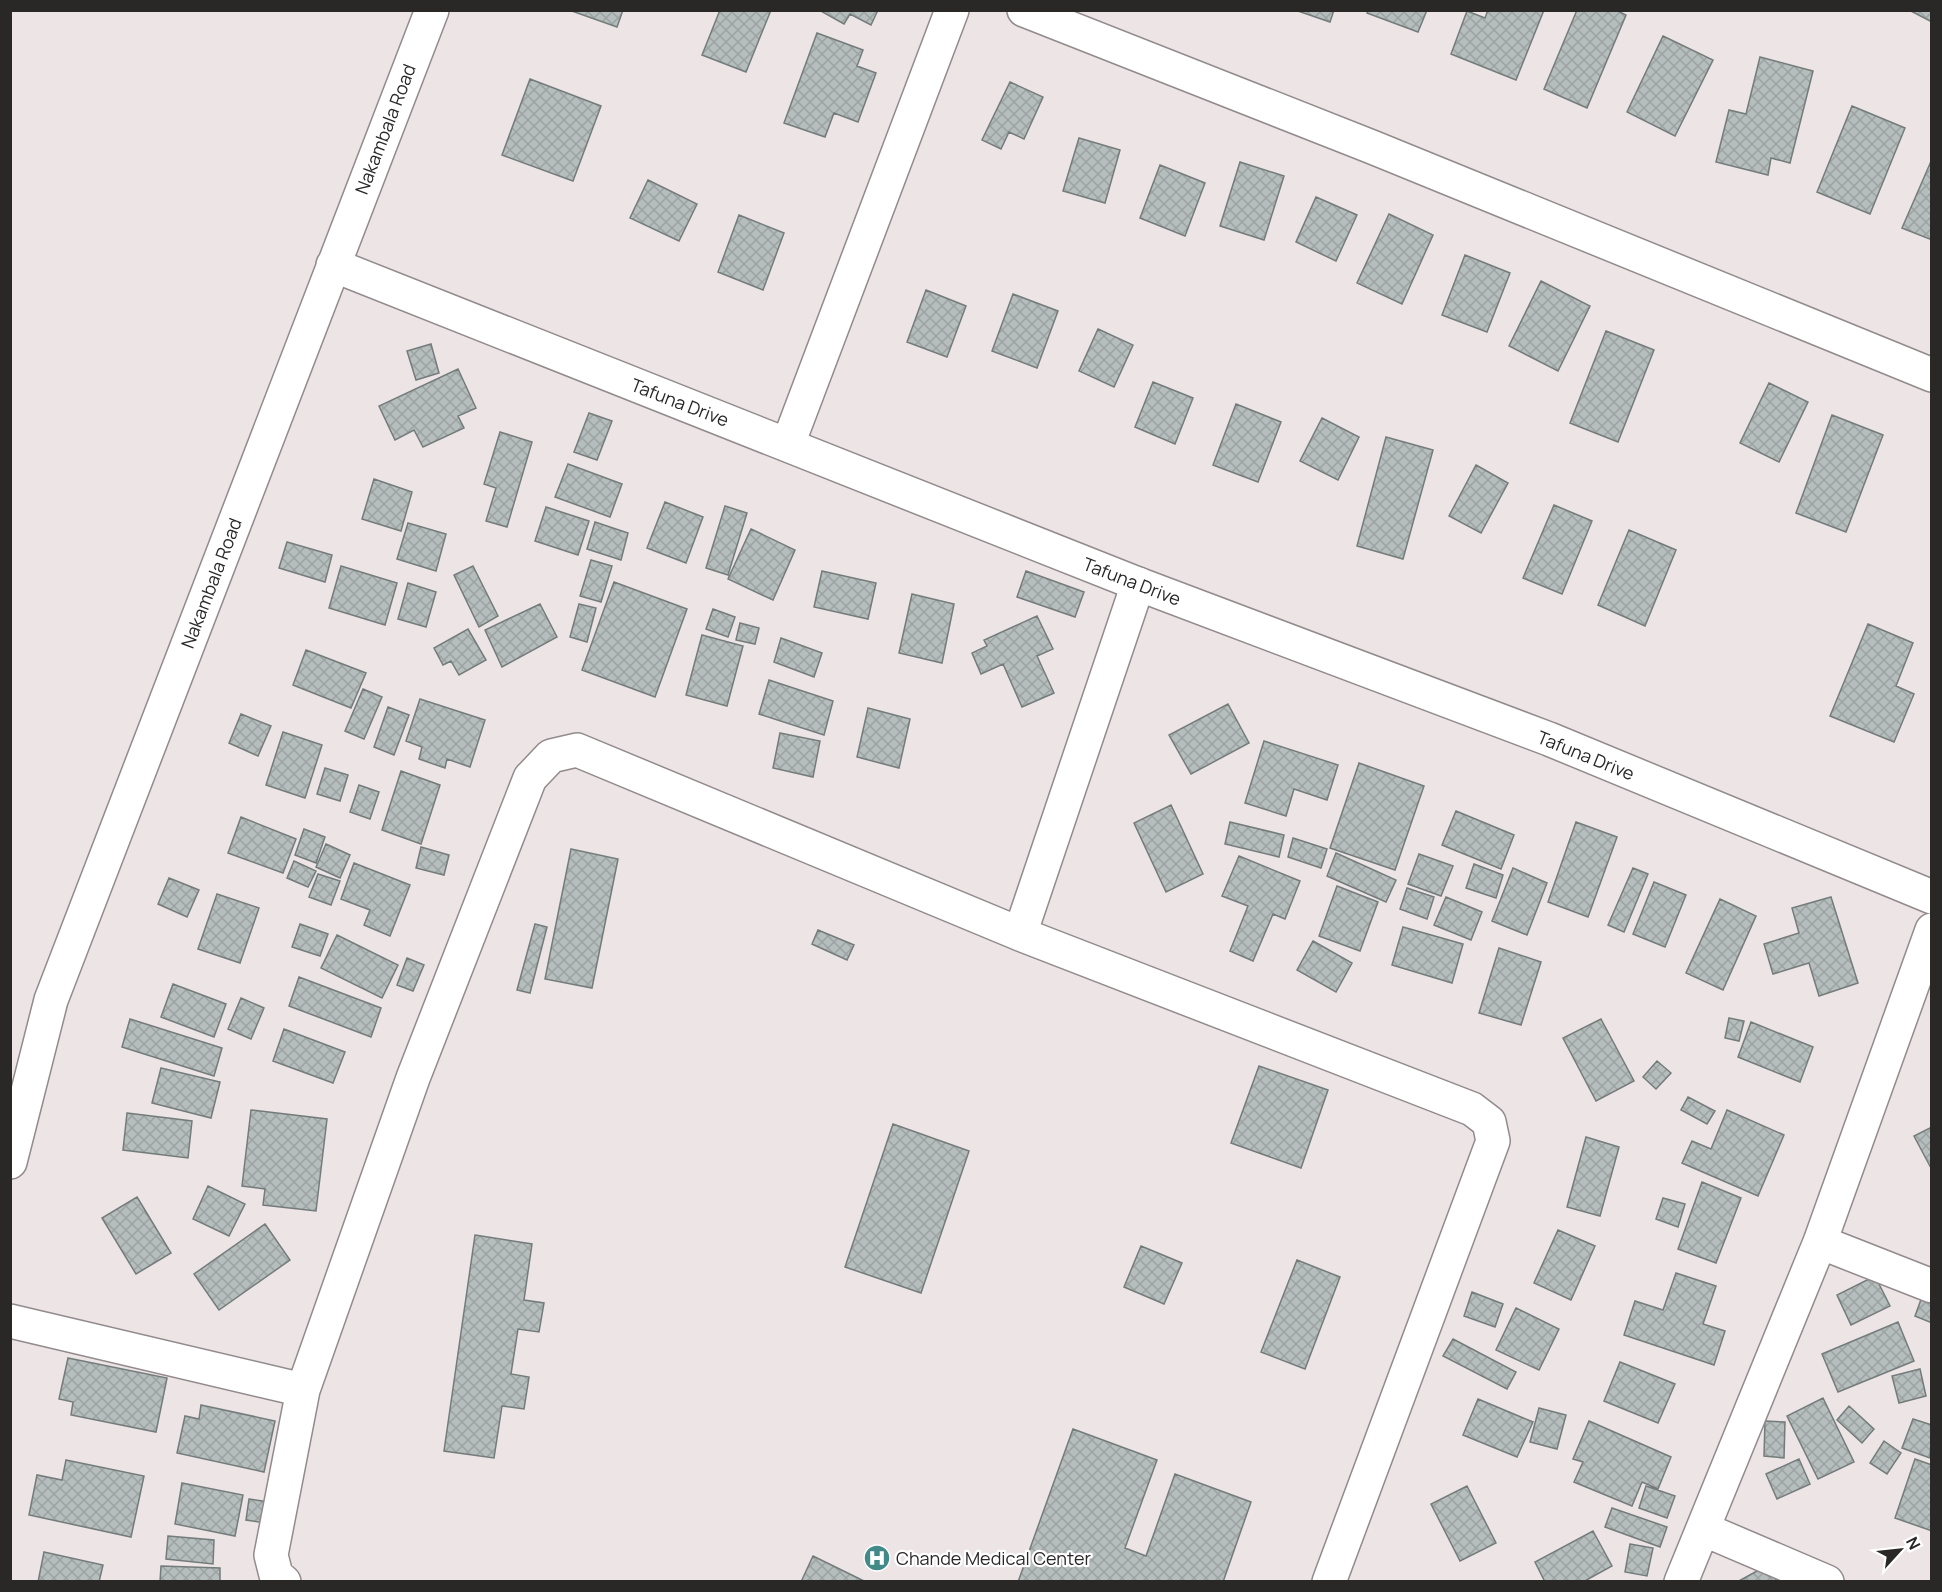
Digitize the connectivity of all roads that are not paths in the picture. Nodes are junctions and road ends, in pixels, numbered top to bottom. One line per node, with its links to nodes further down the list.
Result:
1 (432, 10): 4 (street, Nakambala Road)
2 (952, 10): 6 (street)
3 (1024, 10): 5 (street)
4 (333, 266): 6 (street, Tafuna Drive); 11 (street, Nakambala Road)
5 (1932, 375)
6 (788, 444): 7 (street, Tafuna Drive)
7 (1138, 584): 8 (street, Tafuna Drive); 10 (street)
8 (1932, 897)
9 (1932, 930): 12 (street)
10 (1020, 934): 15 (street); 18 (street)
11 (10, 1162)
12 (1820, 1242): 13 (street); 16 (street)
13 (1932, 1286)
14 (10, 1321): 15 (street)
15 (303, 1390): 17 (street)
16 (1703, 1529): 19 (street); 20 (street)
17 (284, 1581)
18 (1329, 1581)
19 (1681, 1581)
20 (1827, 1581)

